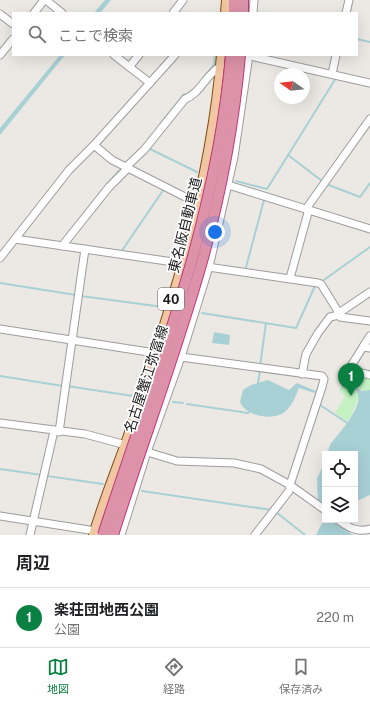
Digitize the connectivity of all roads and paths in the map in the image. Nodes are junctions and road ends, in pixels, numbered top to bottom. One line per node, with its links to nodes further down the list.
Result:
1 (45, 0): 8 (street); 9 (street)
2 (183, 0): 10 (street)
3 (226, 0): 11 (main road)
4 (234, 0): 12 (highway)
5 (243, 0): 13 (highway)
6 (254, 0): 14 (street)
7 (349, 0): 15 (street)
8 (35, 12)
9 (61, 12)
10 (173, 12)
11 (225, 12)
12 (234, 12)
13 (243, 12)
14 (252, 12)
15 (346, 12)
16 (0, 14): 17 (street)
17 (12, 23)
18 (12, 40): 19 (street)
19 (0, 55)
20 (115, 56): 30 (street)
21 (138, 56): 30 (street)
22 (174, 56): 32 (street)
23 (221, 56): 29 (main road, 名古屋蟹江弥富線 / 40)
24 (231, 56): 71 (highway, 東名阪自動車道, bridge)
25 (245, 56): 38 (street)
26 (245, 56): 73 (highway, 東名阪自動車道, bridge)
27 (250, 56): 31 (street)
28 (336, 56): 31 (street)
29 (221, 66): 36 (street); 37 (main road, 名古屋蟹江弥富線 / 40)
30 (129, 67): 32 (street)
31 (332, 74): 33 (street)
32 (150, 83): 35 (street)
33 (370, 83)
34 (370, 119): 40 (street)
35 (94, 145): 36 (street); 42 (street)
36 (127, 167): 39 (street); 43 (street)
37 (203, 178): 38 (street); 39 (main road, 名古屋蟹江弥富線 / 40)
38 (229, 185): 40 (street); 47 (street)
39 (197, 203): 46 (main road, 名古屋蟹江弥富線 / 40)
40 (307, 209): 41 (street); 48 (street)
41 (370, 229)
42 (15, 239): 43 (street); 45 (street)
43 (62, 246): 44 (street)
44 (85, 249): 46 (street); 54 (street)
45 (1, 256)
46 (182, 263): 47 (street); 56 (main road, 名古屋蟹江弥富線 / 40)
47 (209, 267): 48 (street); 57 (street)
48 (290, 278): 50 (street)
49 (370, 292): 50 (street)
50 (339, 314): 51 (street); 58 (street)
51 (370, 321)
52 (0, 329): 54 (street)
53 (370, 336): 55 (street)
54 (72, 340): 56 (street); 61 (street)
55 (367, 348): 59 (street)
56 (155, 353): 57 (street); 62 (main road, 名古屋蟹江弥富線 / 40)
57 (181, 357): 58 (street); 63 (street)
58 (302, 374): 64 (street)
59 (370, 375)
60 (0, 423): 61 (street)
61 (56, 431): 62 (street); 67 (street)
62 (124, 444): 63 (street); 71 (main road, 名古屋蟹江弥富線 / 40)
63 (147, 452): 64 (street); 74 (street)
64 (290, 485): 65 (street); 75 (street)
65 (322, 508)
66 (0, 516): 67 (street)
67 (34, 521): 71 (street); 72 (street)
68 (343, 523): 70 (street)
69 (370, 529): 70 (street)
70 (359, 533)
71 (97, 534): 74 (street)
72 (30, 535)
73 (113, 535)
74 (122, 535)
75 (255, 535)

